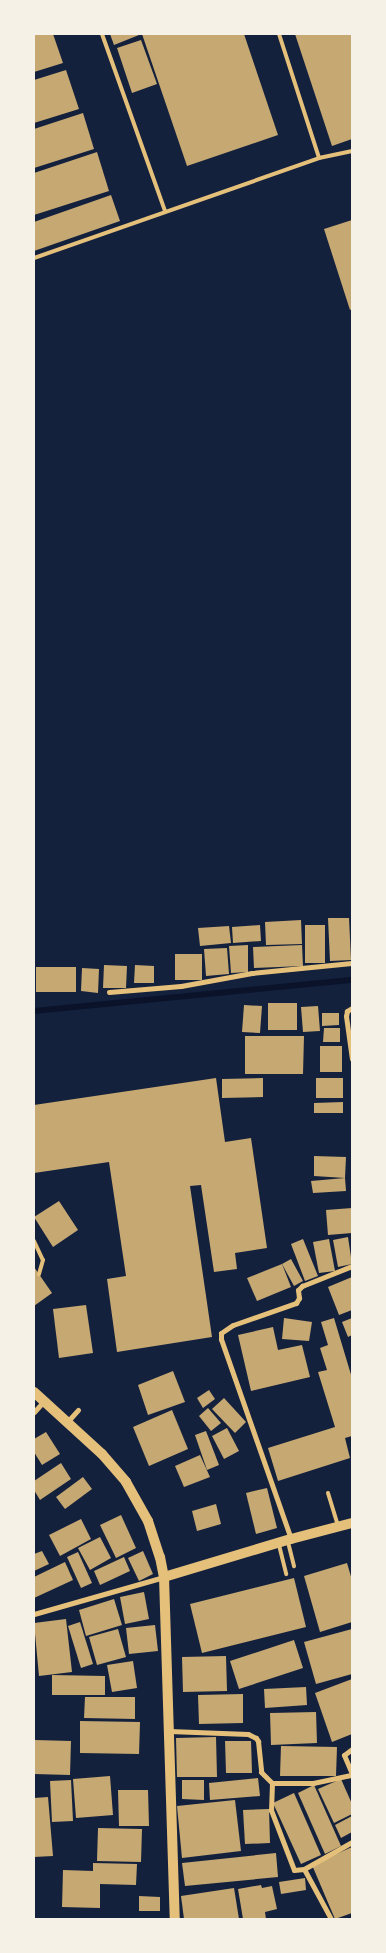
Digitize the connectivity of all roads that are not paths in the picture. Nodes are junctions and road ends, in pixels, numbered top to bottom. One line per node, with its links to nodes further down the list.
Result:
1 (102, 34): 5 (lane)
2 (279, 34): 4 (lane)
3 (352, 151): 4 (lane)
4 (319, 158): 5 (lane)
5 (166, 211): 6 (lane)
6 (34, 258)
7 (352, 963): 8 (street)
8 (109, 992)
9 (352, 1008): 10 (street)
10 (352, 1059)
11 (34, 1241): 13 (lane)
12 (352, 1266): 22 (street)
13 (39, 1274)
14 (34, 1392): 15 (main road)
15 (45, 1401): 17 (street); 18 (main road)
16 (78, 1410): 18 (street)
17 (34, 1412)
18 (68, 1421): 25 (main road)
19 (328, 1493): 21 (lane)
20 (352, 1524): 21 (main road)
21 (339, 1527): 22 (main road)
22 (285, 1540): 23 (lane); 24 (lane); 25 (main road)
23 (294, 1566)
24 (286, 1574)
25 (164, 1577): 26 (street); 27 (main road)
26 (34, 1614)
27 (169, 1731): 30 (street); 33 (main road)
28 (352, 1749): 29 (street)
29 (352, 1774): 30 (street)
30 (272, 1783): 32 (street)
31 (352, 1842): 32 (street)
32 (304, 1869): 34 (street)
33 (175, 1919)
34 (331, 1919)

